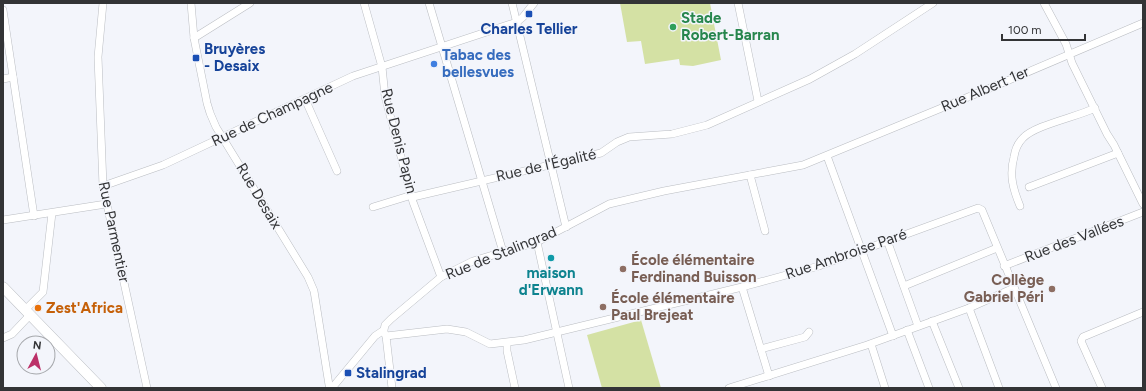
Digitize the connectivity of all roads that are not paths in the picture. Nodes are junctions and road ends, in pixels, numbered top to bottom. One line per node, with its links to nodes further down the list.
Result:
1 (103, 3): 30 (street, Rue Parmentier)
2 (191, 3): 14 (street, Rue Desaix)
3 (250, 3): 14 (street)
4 (364, 3): 17 (street, Rue Denis Papin)
5 (430, 3): 15 (street)
6 (512, 3): 12 (street)
7 (534, 3): 12 (street)
8 (738, 3): 21 (street)
9 (933, 3): 21 (street, Rue de l'Égalité)
10 (1044, 3): 16 (street)
11 (3, 10): 18 (street)
12 (517, 22): 15 (street, Rue de Champagne); 26 (street)
13 (1143, 23): 16 (street, Rue Albert 1er)
14 (194, 38): 23 (street, Rue Desaix)
15 (442, 47): 17 (street, Rue de Champagne); 29 (street)
16 (1068, 54): 22 (street); 25 (street, Rue Albert 1er)
17 (382, 67): 20 (street, Rue de Champagne); 32 (street, Rue Denis Papin)
18 (13, 77): 19 (street); 39 (street)
19 (3, 79)
20 (305, 99): 23 (street, Rue de Champagne); 27 (street)
21 (758, 101): 26 (street, Rue de l'Égalité)
22 (1095, 108): 24 (street); 35 (street)
23 (224, 138): 30 (street, Rue de Champagne); 71 (street, Rue Desaix)
24 (1118, 153): 31 (street); 33 (street)
25 (827, 156): 28 (street, Rue de Stalingrad); 46 (street)
26 (551, 164): 29 (street, Rue de l'Égalité); 41 (street)
27 (337, 171)
28 (750, 175): 41 (street, Rue de Stalingrad); 42 (street)
29 (482, 180): 32 (street, Rue de l'Égalité); 47 (street)
30 (103, 186): 34 (street, Rue Parmentier)
31 (1029, 187)
32 (413, 196): 36 (street, Rue de l'Égalité); 49 (street, Rue Denis Papin)
33 (1142, 201)
34 (106, 204): 38 (street); 70 (street, Rue Parmentier)
35 (1020, 206)
36 (373, 207)
37 (1143, 212): 48 (street, Rue des Vallées)
38 (52, 213): 39 (street); 55 (street)
39 (34, 216): 40 (street)
40 (3, 220)
41 (566, 227): 44 (street, Rue de Stalingrad)
42 (765, 231)
43 (887, 240): 45 (street, Rue Ambroise Paré); 46 (street, Rue Ambroise Paré); 50 (street)
44 (537, 242): 47 (street, Rue de Stalingrad); 60 (street)
45 (996, 248): 48 (street); 50 (street)
46 (862, 250): 52 (street, Rue Ambroise Paré); 63 (street)
47 (503, 252): 49 (street, Rue de Stalingrad)
48 (1004, 266): 53 (street)
49 (441, 277): 62 (street, Rue de Stalingrad)
50 (904, 286): 58 (street)
51 (3, 287): 55 (main road)
52 (742, 287): 60 (street, Rue Ambroise Paré); 67 (street)
53 (1014, 288): 54 (street); 80 (street)
54 (968, 308): 57 (street); 79 (street)
55 (28, 312): 64 (street); 69 (main road)
56 (1143, 312): 81 (street)
57 (932, 321): 58 (street); 78 (street)
58 (918, 326): 59 (street)
59 (907, 330): 63 (street); 77 (street)
60 (557, 332): 65 (street, Rue Ambroise Paré); 74 (street)
61 (809, 332): 67 (street)
62 (385, 333): 65 (street, Rue Ambroise Paré); 71 (street, Rue de Stalingrad); 72 (street)
63 (893, 336): 66 (street)
64 (3, 338)
65 (507, 343): 73 (street)
66 (871, 344): 68 (street); 76 (street)
67 (761, 350): 68 (street)
68 (769, 376): 75 (street)
69 (101, 388)
70 (147, 388)
71 (331, 388)
72 (392, 388)
73 (515, 388)
74 (569, 388)
75 (729, 388)
76 (885, 388)
77 (929, 388)
78 (959, 388)
79 (999, 388)
80 (1056, 388)
81 (1102, 388)

